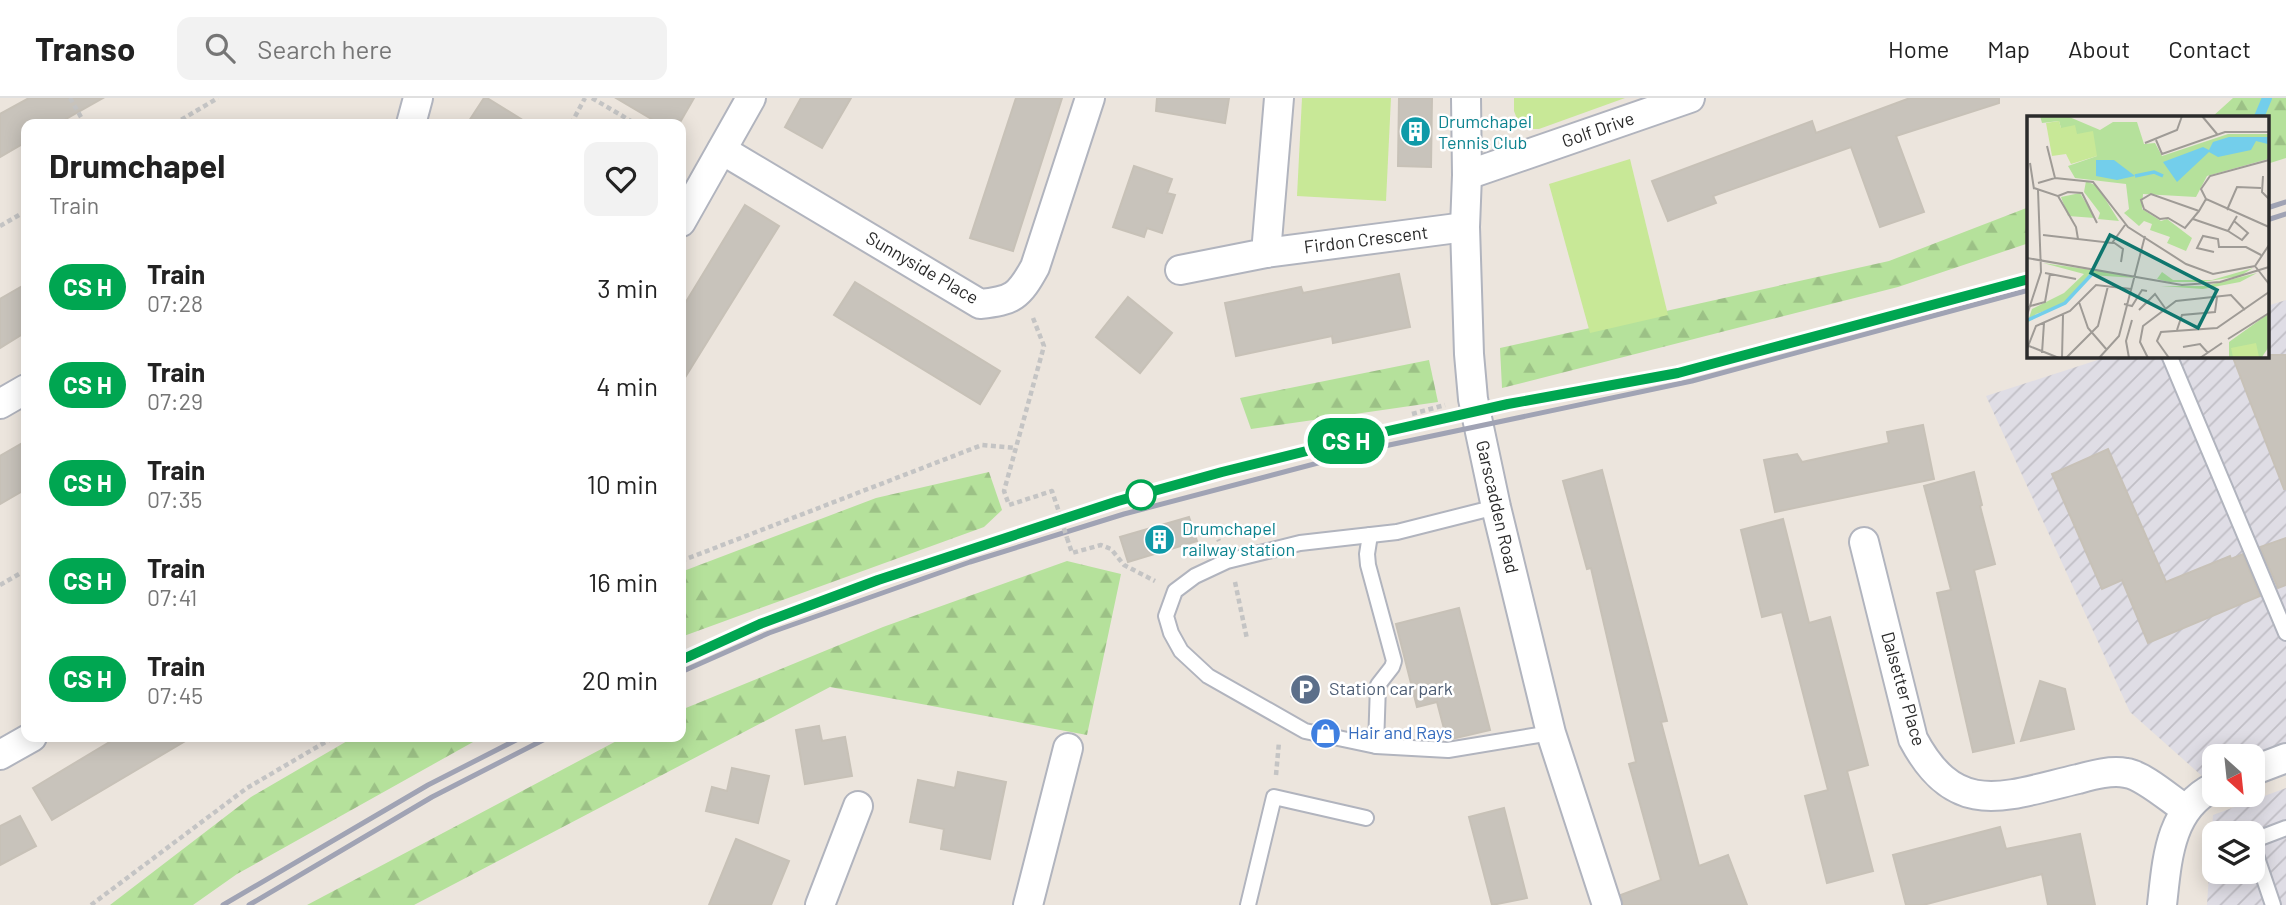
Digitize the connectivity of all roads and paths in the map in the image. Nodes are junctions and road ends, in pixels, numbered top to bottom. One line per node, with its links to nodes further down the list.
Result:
1 (70, 98): 11 (path)
2 (218, 98): 12 (path)
3 (418, 98): 13 (street)
4 (585, 98): 14 (path)
5 (592, 98): 15 (path)
6 (751, 98): 16 (street)
7 (1090, 98): 24 (street)
8 (1279, 98): 22 (street)
9 (1466, 98): 17 (street, Garscadden Road)
10 (1690, 98): 17 (street, Golf Drive)
11 (82, 119)
12 (182, 119)
13 (412, 119)
14 (574, 119)
15 (628, 119)
16 (722, 149): 18 (street); 24 (street, Sunnyside Place)
17 (1467, 175): 21 (street, Garscadden Road)
18 (686, 213)
19 (21, 214): 20 (path)
20 (0, 226)
21 (1465, 227): 22 (street, Firdon Crescent); 30 (street, Garscadden Road)
22 (1266, 253): 23 (street, Firdon Crescent)
23 (1180, 270)
24 (1022, 291): 28 (path)
25 (2170, 357): 38 (lane)
26 (21, 392): 27 (street)
27 (0, 404)
28 (1016, 448): 29 (path); 34 (path)
29 (1018, 503): 31 (path); 37 (path, bridge)
30 (1496, 507): 32 (lane); 40 (street, Garscadden Road)
31 (1020, 509)
32 (1370, 536): 37 (lane); 43 (lane)
33 (1864, 542): 51 (street, Dalsetter Place)
34 (686, 559)
35 (21, 573): 36 (path)
36 (0, 585)
37 (1175, 591): 39 (lane)
38 (2286, 632)
39 (1281, 719): 43 (lane); 49 (path)
40 (1551, 733): 43 (lane); 60 (street, Garscadden Road)
41 (23, 742): 45 (street)
42 (325, 742): 56 (path)
43 (1376, 746)
44 (1068, 748): 58 (street)
45 (0, 755)
46 (2286, 758): 47 (street)
47 (2265, 766)
48 (2202, 794): 51 (street)
49 (1274, 797): 52 (lane); 59 (lane)
50 (858, 806): 57 (street)
51 (2185, 809): 61 (street)
52 (1366, 818)
53 (2286, 828): 54 (lane)
54 (2265, 837)
55 (2265, 881): 62 (lane)
56 (91, 905)
57 (820, 905)
58 (1028, 905)
59 (1248, 905)
60 (1607, 905)
61 (2162, 905)
62 (2273, 905)

